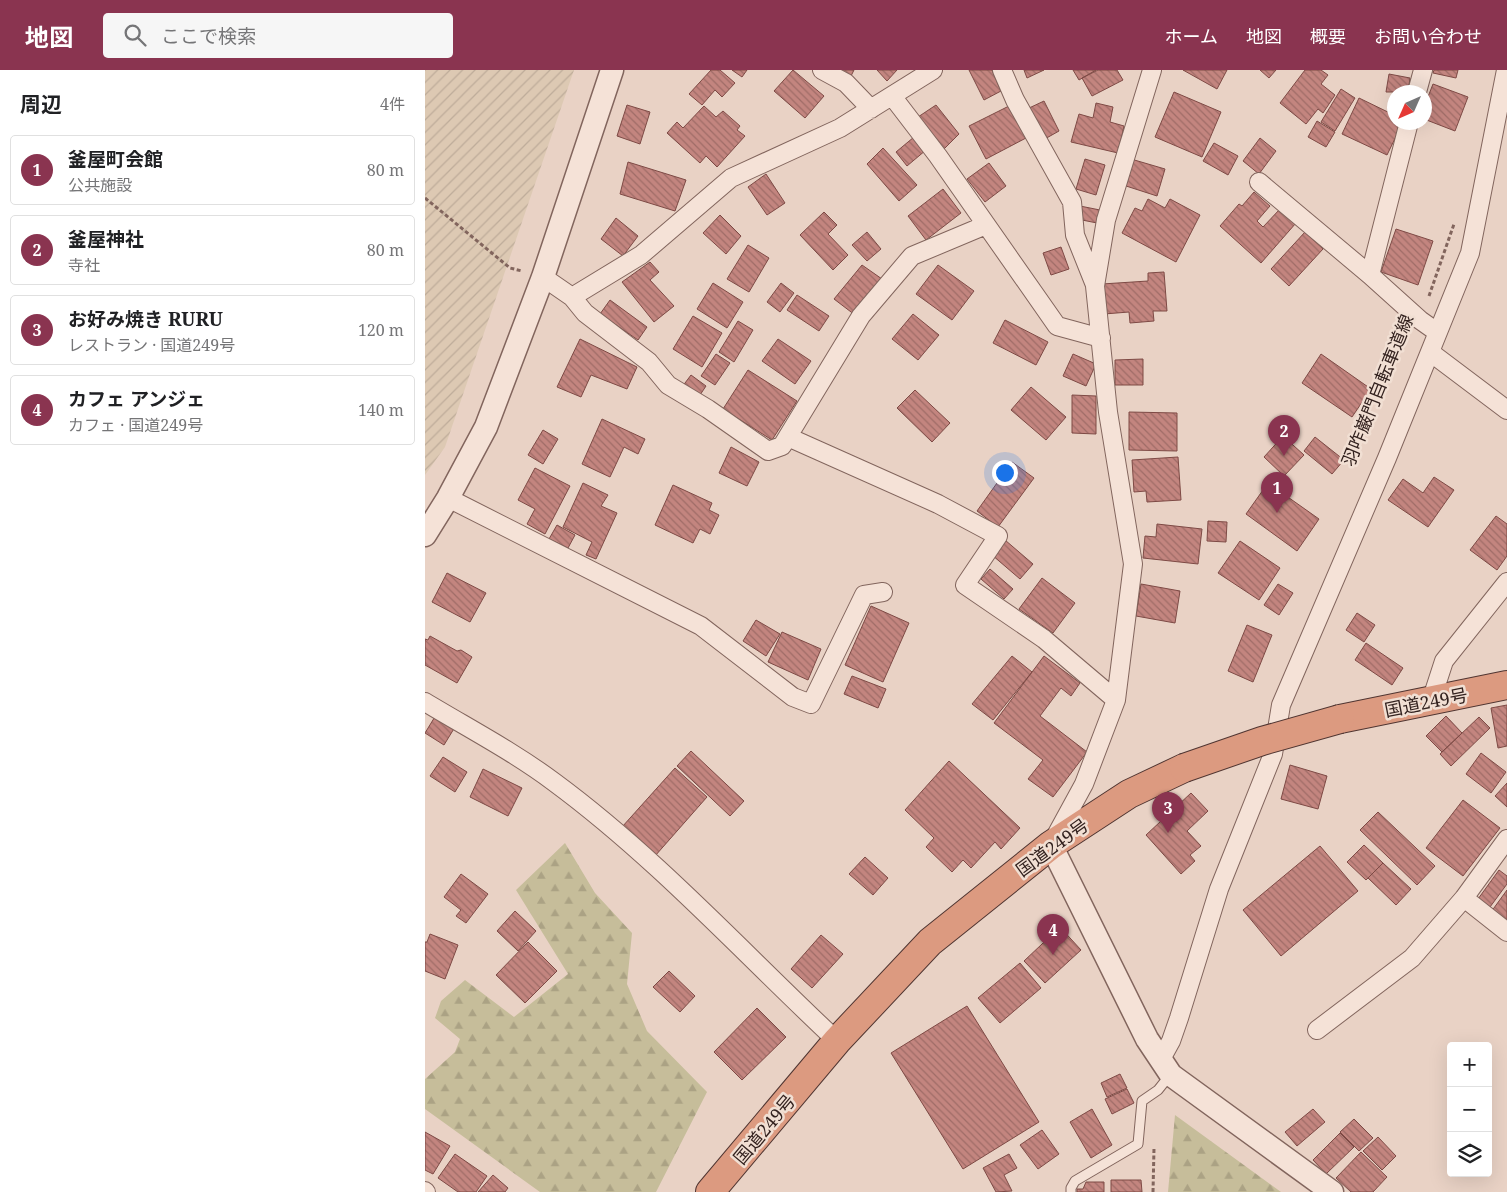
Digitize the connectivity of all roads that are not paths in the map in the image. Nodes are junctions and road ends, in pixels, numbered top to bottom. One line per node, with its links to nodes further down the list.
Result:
1 (612, 70): 15 (street)
2 (822, 70): 10 (street)
3 (933, 70): 9 (street)
4 (1002, 70): 16 (street)
5 (1152, 70): 16 (street)
6 (1423, 70): 8 (street)
7 (1505, 70): 18 (street)
8 (1419, 85)
9 (893, 96): 10 (street); 13 (street)
10 (871, 109): 17 (street)
11 (1407, 130): 14 (street)
12 (1259, 182): 14 (street)
13 (986, 225): 19 (street); 22 (street)
14 (1370, 275): 18 (street)
15 (543, 277): 17 (street); 23 (street)
16 (1095, 286): 19 (street)
17 (572, 297): 22 (street)
18 (1437, 332): 20 (street)
19 (1101, 338): 28 (street)
20 (1430, 352): 21 (street); 37 (street)
21 (1507, 410)
22 (788, 437): 28 (street)
23 (448, 498): 24 (street); 26 (street)
24 (425, 535)
25 (1507, 582): 29 (street)
26 (883, 592)
27 (1507, 685): 29 (highway, 国道249号)
28 (1115, 700): 32 (street)
29 (1431, 700): 32 (highway, 国道249号, bridge)
30 (425, 702): 36 (street)
31 (1507, 839): 33 (street)
32 (1051, 845): 36 (highway, 国道249号); 37 (street)
33 (1464, 898): 34 (street); 35 (street)
34 (1507, 932)
35 (1317, 1030)
36 (837, 1041): 38 (highway, 国道249号)
37 (1165, 1068): 39 (lane); 40 (street)
38 (710, 1192)
39 (1071, 1192)
40 (1332, 1192)

